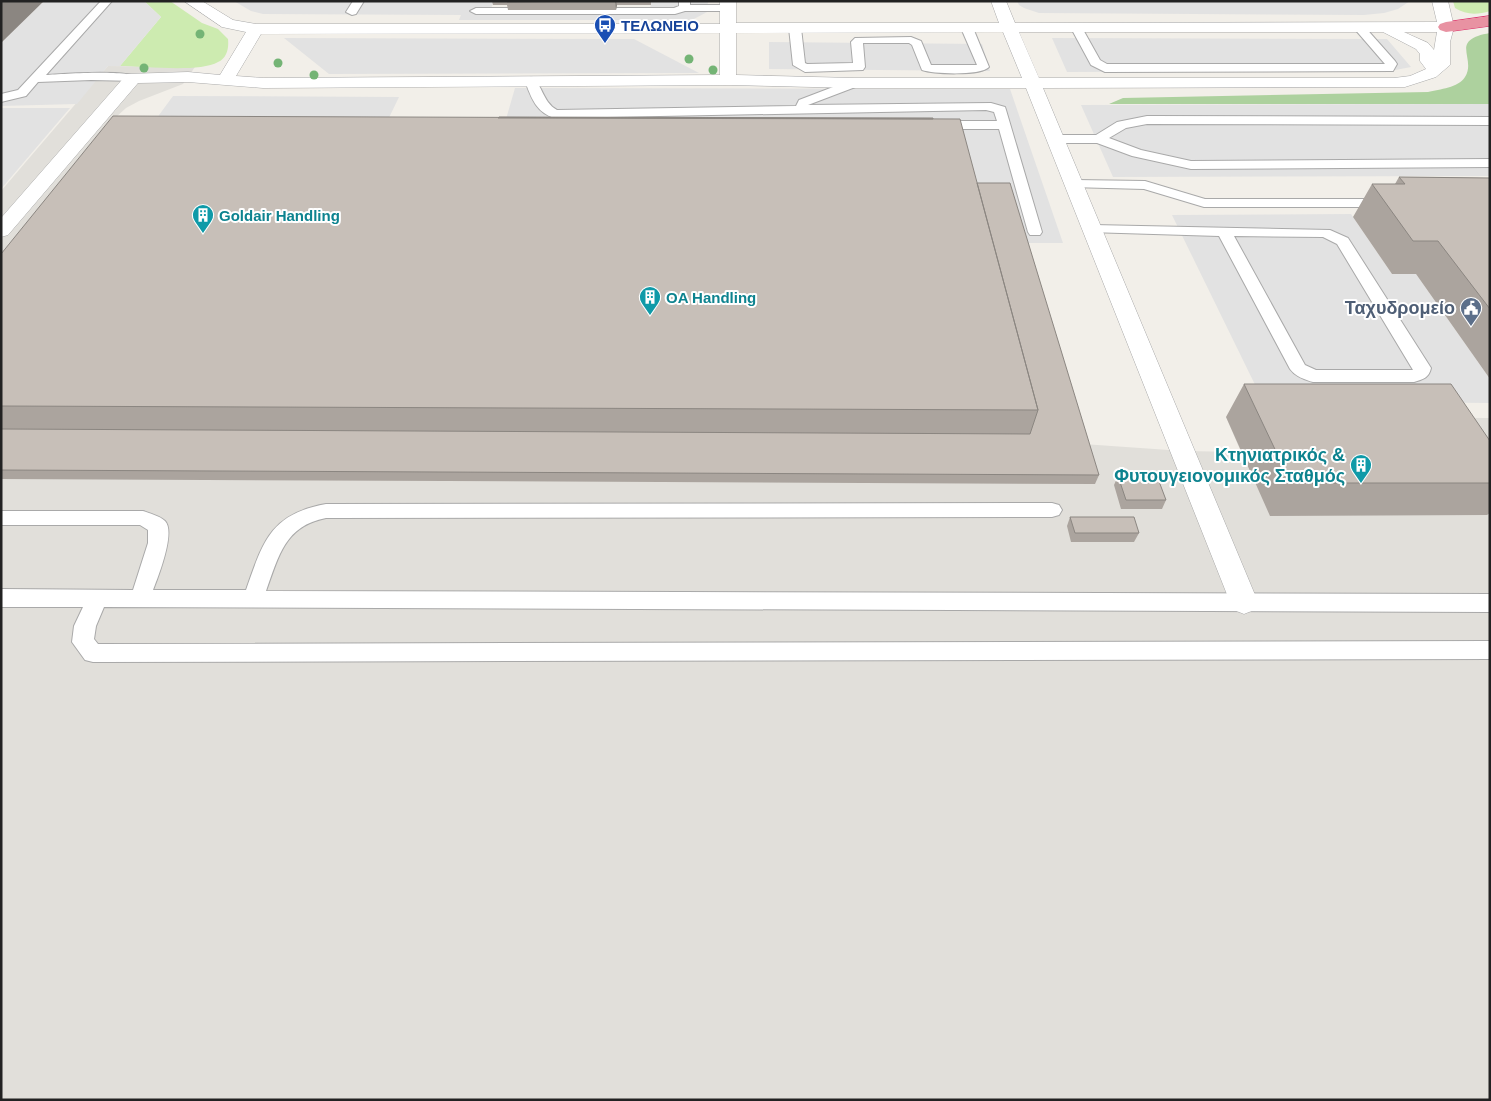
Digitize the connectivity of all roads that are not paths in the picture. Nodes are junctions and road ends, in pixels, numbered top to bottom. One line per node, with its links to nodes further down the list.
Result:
1 (107, 1): 22 (lane)
2 (191, 1): 19 (street)
3 (359, 1): 9 (lane)
4 (998, 1): 16 (street)
5 (1440, 2): 11 (street); 12 (street)
6 (684, 5): 7 (lane); 8 (lane)
7 (728, 5): 13 (street)
8 (478, 6): 20 (lane)
9 (352, 12)
10 (1490, 21): 12 (highway)
11 (1390, 27): 12 (street); 18 (street); 21 (street)
12 (1446, 27): 21 (street)
13 (728, 28): 14 (street); 20 (street); 24 (street)
14 (795, 28): 15 (street); 15 (lane)
15 (967, 28): 16 (street)
16 (1009, 28): 17 (street); 28 (street)
17 (1076, 28): 18 (street); 18 (lane)
18 (1359, 28)
19 (256, 29): 20 (street); 23 (street)
20 (470, 29)
21 (1434, 71): 28 (street)
22 (35, 79): 26 (lane); 29 (lane)
23 (225, 80): 25 (street); 26 (street)
24 (728, 80): 25 (street); 27 (street)
25 (531, 81): 30 (lane)
26 (129, 83): 41 (street)
27 (854, 83): 28 (street); 30 (lane)
28 (1031, 83): 35 (street)
29 (1, 98)
30 (800, 110): 32 (lane); 34 (lane)
31 (1490, 121): 36 (lane)
32 (813, 122)
33 (925, 124): 34 (lane)
34 (1004, 125): 42 (lane)
35 (1057, 139): 36 (lane); 38 (street)
36 (1099, 139): 37 (lane)
37 (1490, 162)
38 (1075, 184): 39 (lane); 40 (street)
39 (1401, 203)
40 (1093, 229): 43 (lane); 50 (street)
41 (1, 231)
42 (1035, 232)
43 (1225, 233): 43 (lane)
44 (1052, 510): 49 (lane)
45 (1, 518): 46 (lane)
46 (141, 597): 48 (lane); 49 (lane)
47 (1, 598): 48 (lane)
48 (98, 598): 52 (lane)
49 (253, 598): 50 (lane)
50 (1244, 602): 51 (lane)
51 (1490, 603)
52 (1490, 650)

